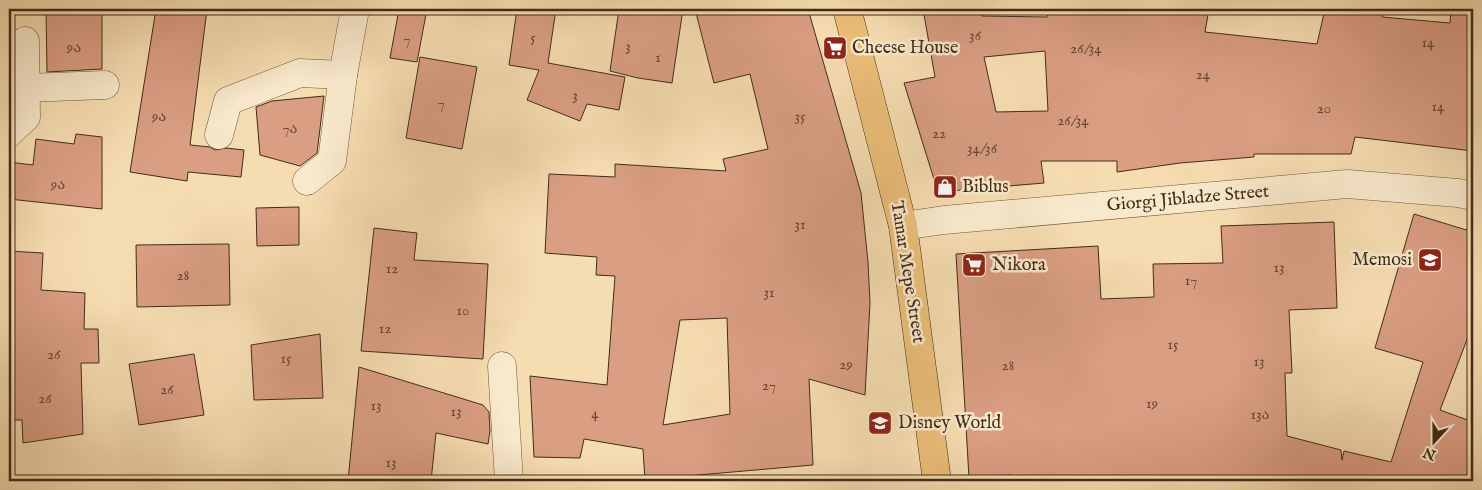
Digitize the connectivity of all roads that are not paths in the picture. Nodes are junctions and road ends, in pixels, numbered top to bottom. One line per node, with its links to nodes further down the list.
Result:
1 (355, 9): 4 (street)
2 (847, 9): 11 (main road, Tamar Mepe Street)
3 (25, 41): 6 (street)
4 (343, 75): 8 (street); 9 (street)
5 (105, 85): 6 (street)
6 (26, 88): 7 (street)
7 (9, 133)
8 (219, 136)
9 (307, 181)
10 (1473, 196): 11 (street, Giorgi Jibladze Street)
11 (903, 226): 14 (main road, Tamar Mepe Street)
12 (502, 366): 13 (street)
13 (509, 481)
14 (936, 481)

